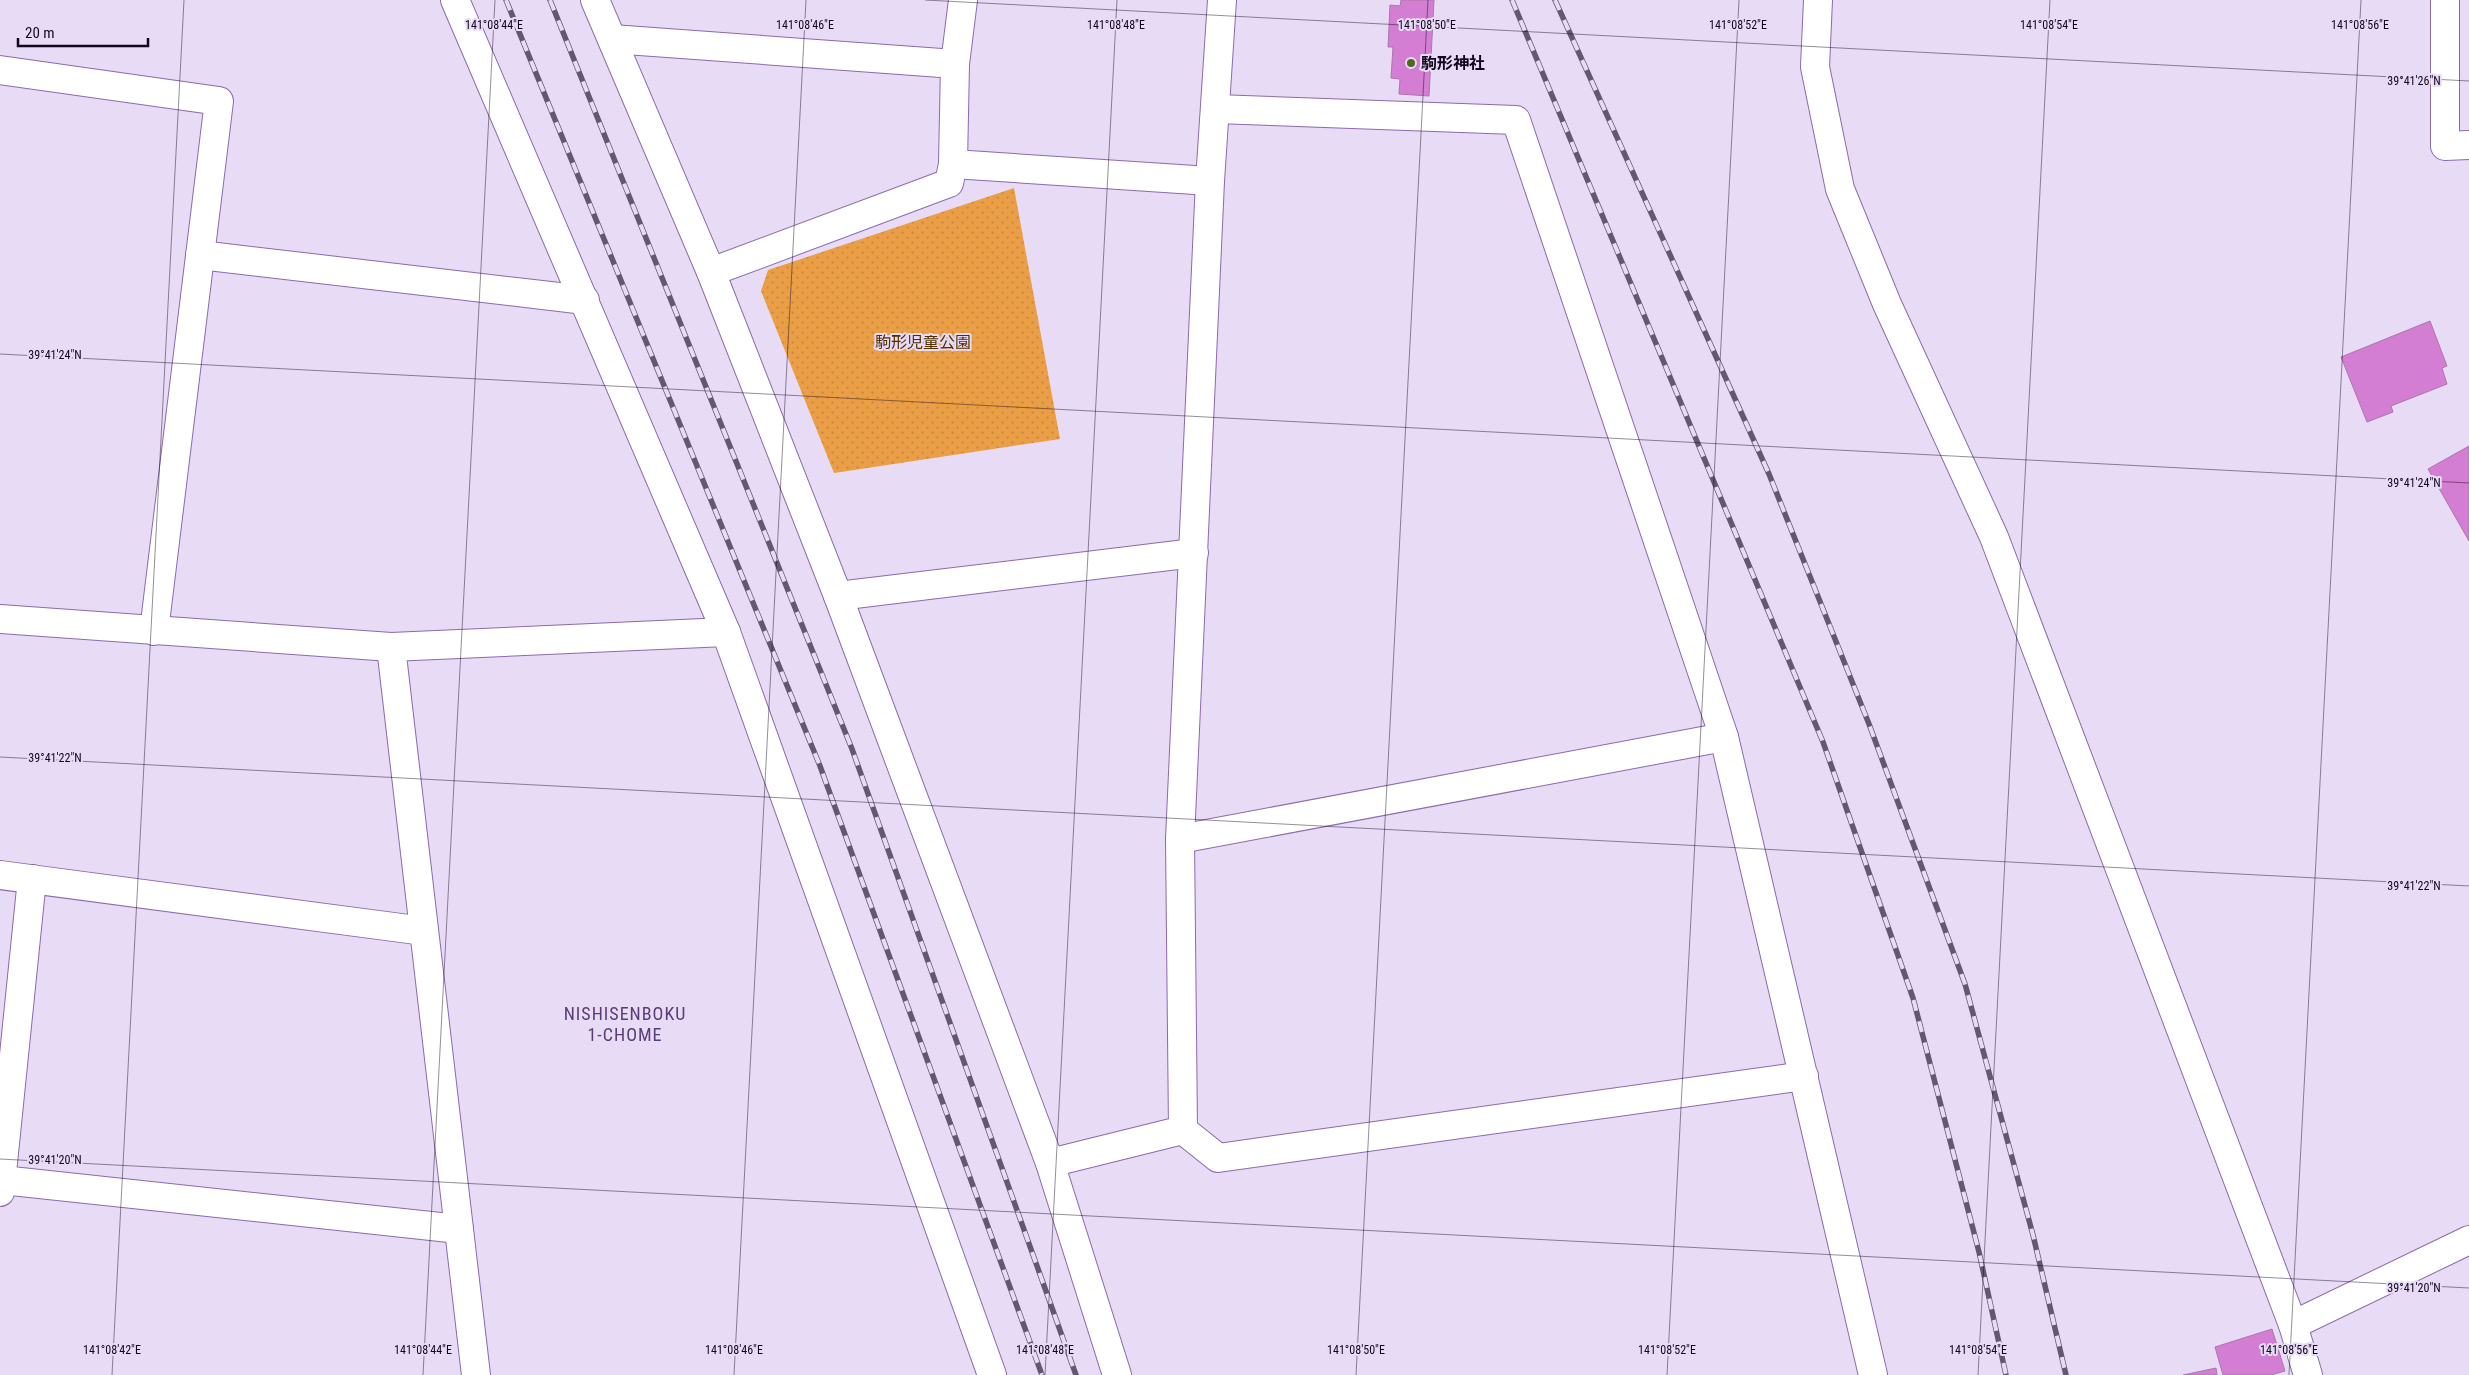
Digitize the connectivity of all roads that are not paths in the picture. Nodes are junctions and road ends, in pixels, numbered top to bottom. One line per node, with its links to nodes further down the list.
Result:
1 (456, 0): 16 (street)
2 (595, 0): 7 (street)
3 (963, 0): 8 (street)
4 (1222, 0): 10 (street)
5 (1818, 0): 34 (street)
6 (2445, 0): 11 (street)
7 (612, 39): 8 (street); 15 (street)
8 (955, 64): 12 (street)
9 (0, 70): 14 (street)
10 (1216, 109): 13 (street); 23 (street)
11 (2469, 145)
12 (953, 164): 13 (street); 15 (street)
13 (1210, 180): 17 (street)
14 (200, 255): 16 (street); 20 (street)
15 (711, 272): 18 (street)
16 (584, 300): 21 (street)
17 (1194, 553): 18 (street); 24 (street)
18 (838, 596): 30 (street)
19 (0, 620): 20 (street)
20 (154, 631): 22 (street)
21 (726, 632): 22 (street); 36 (street)
22 (391, 647): 27 (street)
23 (1724, 737): 24 (street); 28 (street)
24 (1180, 839): 29 (street)
25 (0, 875): 26 (street)
26 (32, 879): 27 (street); 31 (street)
27 (424, 931): 32 (street)
28 (1804, 1076): 29 (street); 38 (street)
29 (1183, 1130): 30 (street)
30 (1050, 1163): 37 (street)
31 (1, 1186): 32 (street)
32 (459, 1229): 35 (street)
33 (2469, 1240): 34 (street)
34 (2293, 1325): 39 (street)
35 (476, 1375)
36 (992, 1375)
37 (1117, 1375)
38 (1873, 1375)
39 (2308, 1375)

